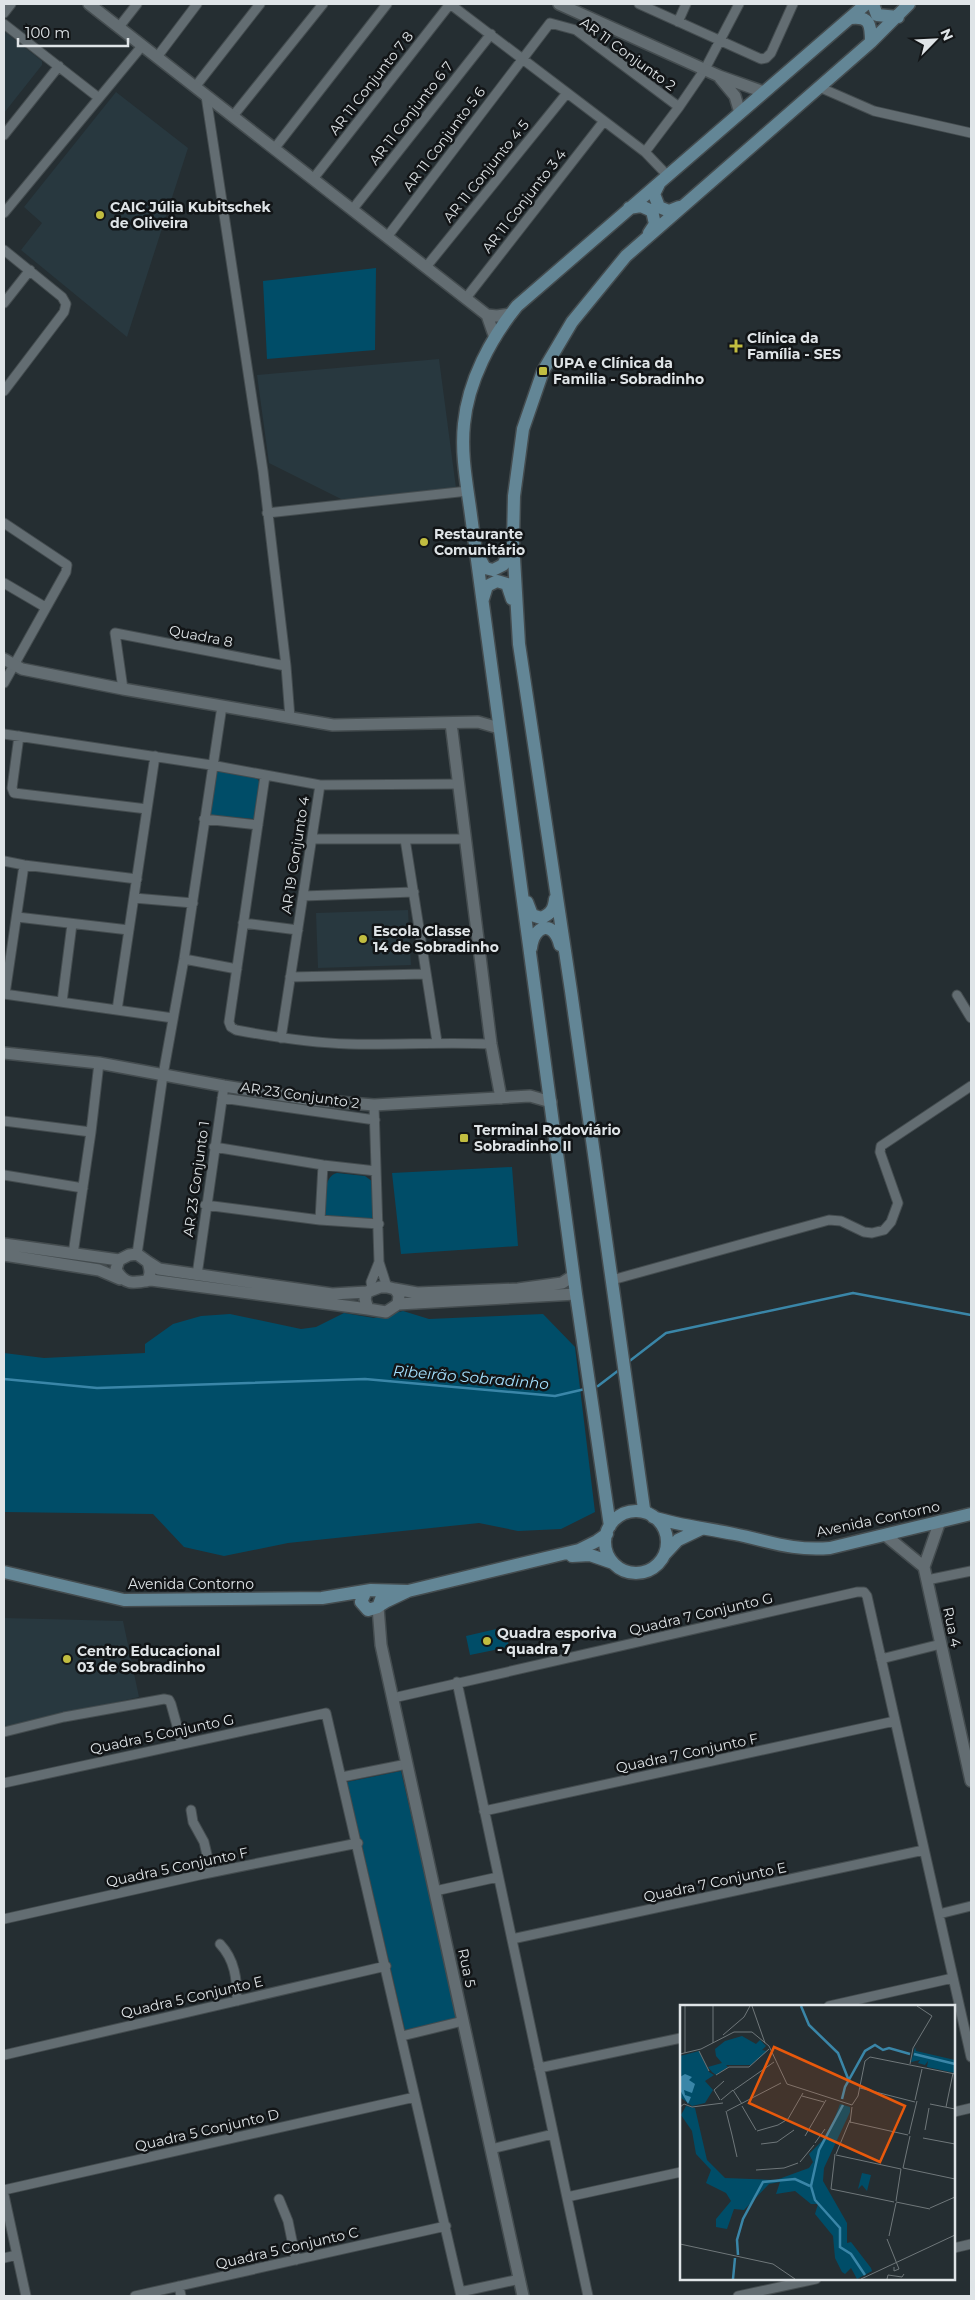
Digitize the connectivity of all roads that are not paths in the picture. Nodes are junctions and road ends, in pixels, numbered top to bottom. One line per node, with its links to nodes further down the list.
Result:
1 (11, 4): 17 (street)
2 (89, 4): 22 (street)
3 (137, 4): 22 (street)
4 (198, 4): 27 (street)
5 (260, 4): 32 (street)
6 (323, 4): 40 (street)
7 (387, 4): 44 (street)
8 (450, 4): 23 (street); 46 (street, AR 11 Conjunto 7 8)
9 (559, 4): 30 (street)
10 (639, 4): 20 (street)
11 (686, 4): 20 (street)
12 (739, 4): 24 (street)
13 (793, 4): 24 (street)
14 (866, 4): 19 (main road)
15 (873, 4): 18 (main road)
16 (909, 4): 18 (main road)
17 (4, 13)
18 (898, 17): 25 (main road)
19 (850, 18): 25 (main road); 34 (main road)
20 (678, 22): 24 (street)
21 (4, 24): 29 (street)
22 (119, 28): 26 (street)
23 (491, 34): 28 (street); 50 (street, AR 11 Conjunto 6 7)
24 (721, 41): 30 (street)
25 (871, 42): 33 (main road)
26 (142, 46): 27 (street); 37 (street)
27 (157, 57): 32 (street)
28 (522, 58): 35 (street); 38 (street, AR 11 Conjunto 2); 53 (street, AR 11 Conjunto 5 6)
29 (59, 66): 37 (street); 43 (street)
30 (705, 69): 31 (street); 38 (street)
31 (719, 76): 34 (street); 39 (street)
32 (195, 87): 36 (street)
33 (819, 87): 42 (street); 48 (main road)
34 (764, 92): 39 (main road)
35 (567, 93): 41 (street); 55 (street, AR 11 Conjunto 4 5)
36 (206, 96): 40 (street); 64 (street)
37 (99, 98): 51 (street)
38 (679, 107): 45 (street, AR 11 Conjunto 2)
39 (740, 113): 47 (main road)
40 (233, 116): 44 (street)
41 (604, 121): 45 (street); 57 (street, AR 11 Conjunto 3 4)
42 (971, 133)
43 (4, 135)
44 (274, 149): 46 (street)
45 (645, 152): 47 (street)
46 (313, 179): 50 (street)
47 (664, 179): 48 (main road); 49 (main road)
48 (681, 206): 52 (main road)
49 (629, 208): 52 (main road); 59 (main road)
50 (352, 210): 53 (street)
51 (4, 213)
52 (648, 235): 66 (main road)
53 (388, 237): 55 (street)
54 (4, 250): 56 (street)
55 (426, 267): 57 (street)
56 (30, 270): 58 (street); 62 (street)
57 (466, 298): 60 (street)
58 (4, 303)
59 (511, 314): 60 (street); 61 (main road)
60 (487, 315): 61 (street)
61 (495, 338): 63 (main road)
62 (4, 391)
63 (468, 491): 64 (street); 67 (main road)
64 (267, 513): 73 (street)
65 (4, 523): 70 (street)
66 (513, 541): 67 (main road); 71 (main road)
67 (476, 550): 69 (main road)
68 (4, 583): 70 (street)
69 (482, 602): 71 (main road); 76 (main road)
70 (45, 607): 72 (street)
71 (519, 644): 101 (main road)
72 (8, 662): 74 (street); 75 (street)
73 (286, 666): 75 (street, Quadra 8); 78 (street)
74 (4, 683)
75 (123, 689): 77 (street)
76 (496, 703): 79 (street); 81 (main road)
77 (222, 706): 78 (street); 85 (street)
78 (290, 718): 80 (street)
79 (478, 722): 80 (street); 81 (street)
80 (451, 723): 87 (street)
81 (499, 728): 95 (main road)
82 (4, 734): 83 (street)
83 (19, 736): 84 (street); 89 (street)
84 (155, 756): 85 (street); 89 (street)
85 (212, 765): 86 (street); 90 (street)
86 (265, 776): 88 (street); 91 (street)
87 (458, 784): 88 (street); 94 (street)
88 (320, 785): 92 (street, AR 19 Conjunto 4)
89 (147, 809): 98 (street)
90 (204, 819): 91 (street); 103 (street)
91 (258, 826): 105 (street)
92 (312, 839): 93 (street); 100 (street, AR 19 Conjunto 4)
93 (406, 839): 94 (street); 99 (street)
94 (465, 839): 123 (street)
95 (516, 853): 101 (main road); 109 (main road)
96 (4, 860): 97 (street)
97 (24, 865): 98 (street); 104 (street)
98 (137, 879): 102 (street)
99 (414, 892): 100 (street); 112 (street)
100 (303, 896): 108 (street, AR 19 Conjunto 4)
101 (556, 896): 114 (main road)
102 (134, 898): 103 (street); 107 (street)
103 (193, 903): 110 (street)
104 (17, 917): 106 (street); 115 (street)
105 (244, 923): 108 (street); 111 (street)
106 (72, 924): 107 (street); 117 (street)
107 (129, 930): 118 (street)
108 (298, 930): 113 (street, AR 19 Conjunto 4)
109 (530, 957): 114 (main road); 127 (main road)
110 (184, 959): 111 (street); 119 (street)
111 (237, 969): 121 (street)
112 (426, 974): 113 (street); 122 (street)
113 (290, 977): 121 (street, AR 19 Conjunto 4)
114 (571, 991): 155 (main road)
115 (5, 994): 117 (street)
116 (957, 994): 120 (street)
117 (62, 1002): 118 (street)
118 (117, 1010): 119 (street)
119 (173, 1018): 126 (street)
120 (971, 1018)
121 (281, 1038): 122 (street)
122 (437, 1042): 123 (street)
123 (491, 1044): 131 (street)
124 (4, 1053): 125 (street)
125 (99, 1063): 126 (street); 136 (street)
126 (163, 1076): 129 (street); 147 (street)
127 (548, 1077): 130 (street); 132 (main road)
128 (971, 1086): 155 (street)
129 (223, 1092): 133 (street); 135 (street, AR 23 Conjunto 2); 137 (street, AR 23 Conjunto 1)
130 (530, 1096): 131 (street); 132 (street)
131 (501, 1098): 133 (street)
132 (551, 1102): 153 (main road)
133 (374, 1105): 135 (street)
134 (4, 1120): 136 (street)
135 (375, 1120): 139 (street)
136 (91, 1132): 141 (street)
137 (214, 1146): 138 (street); 142 (street, AR 23 Conjunto 1)
138 (323, 1165): 139 (street); 143 (street)
139 (376, 1172): 144 (street)
140 (4, 1174): 141 (street)
141 (83, 1188): 146 (street)
142 (206, 1205): 143 (street); 152 (street, AR 23 Conjunto 1)
143 (320, 1220): 144 (street)
144 (379, 1224): 151 (street)
145 (4, 1244): 146 (street)
146 (73, 1254): 149 (street)
147 (137, 1254): 149 (street); 150 (street)
148 (4, 1255): 154 (street)
149 (119, 1260): 154 (street)
150 (148, 1262): 152 (street); 156 (street)
151 (379, 1262): 157 (street); 158 (street)
152 (197, 1275): 158 (street)
153 (573, 1276): 157 (street); 159 (main road)
154 (120, 1279): 156 (street)
155 (612, 1280): 163 (main road)
156 (146, 1281): 161 (street)
157 (391, 1288): 158 (street); 160 (street)
158 (369, 1291): 161 (street)
159 (576, 1294): 160 (street); 166 (main road)
160 (398, 1304): 161 (street)
161 (368, 1309)
162 (971, 1514): 164 (main road, Avenida Contorno)
163 (650, 1515): 165 (main road, Avenida Contorno); 166 (main road); 168 (main road)
164 (940, 1521): 167 (main road, Avenida Contorno); 171 (street)
165 (703, 1529): 167 (main road, Avenida Contorno); 168 (main road)
166 (609, 1530): 169 (main road, Avenida Contorno); 170 (main road)
167 (885, 1535): 171 (street)
168 (665, 1554): 170 (main road)
169 (556, 1557): 170 (main road, Avenida Contorno); 176 (main road, Avenida Contorno)
170 (613, 1563)
171 (924, 1566): 174 (street, Rua 4)
172 (971, 1571): 174 (street)
173 (4, 1572): 177 (main road, Avenida Contorno)
174 (927, 1580): 179 (street, Rua 4)
175 (370, 1592): 176 (main road, Avenida Contorno); 177 (main road, Avenida Contorno); 178 (main road)
176 (408, 1592): 178 (main road, Avenida Contorno)
177 (322, 1598): 178 (main road, Avenida Contorno)
178 (372, 1608): 182 (street, Rua 5)
179 (941, 1644): 180 (street); 187 (street, Rua 4)
180 (881, 1659): 181 (street, Quadra 7 Conjunto G); 183 (street)
181 (457, 1682): 182 (street, Quadra 7 Conjunto G); 191 (street)
182 (393, 1698): 186 (street, Rua 5)
183 (895, 1721): 191 (street, Quadra 7 Conjunto F); 193 (street)
184 (4, 1732): 185 (street)
185 (182, 1744): 188 (street, Quadra 5 Conjunto G); 189 (street, Quadra 5 Conjunto G)
186 (407, 1764): 188 (street); 196 (street, Rua 5)
187 (971, 1775)
188 (342, 1778): 192 (street)
189 (4, 1783)
190 (192, 1810): 194 (street)
191 (484, 1811): 195 (street)
192 (358, 1843): 194 (street, Quadra 5 Conjunto F); 202 (street)
193 (924, 1850): 198 (street); 200 (street, Quadra 7 Conjunto E)
194 (211, 1872): 199 (street, Quadra 5 Conjunto F)
195 (498, 1877): 196 (street); 200 (street)
196 (435, 1891): 206 (street, Rua 5)
197 (971, 1906): 198 (street)
198 (939, 1914): 203 (street)
199 (4, 1919)
200 (512, 1940): 211 (street)
201 (220, 1944): 204 (street)
202 (386, 1966): 204 (street, Quadra 5 Conjunto E); 207 (street)
203 (953, 1978): 205 (street); 210 (street)
204 (237, 2001): 209 (street, Quadra 5 Conjunto E)
205 (832, 2005)
206 (463, 2021): 207 (street); 216 (street, Rua 5)
207 (402, 2036): 212 (street)
208 (680, 2038): 211 (street)
209 (4, 2055)
210 (971, 2057)
211 (539, 2068): 215 (street)
212 (416, 2097): 218 (street, Quadra 5 Conjunto D); 222 (street)
213 (971, 2108): 214 (street)
214 (955, 2112)
215 (553, 2134): 216 (street); 220 (street)
216 (491, 2149): 228 (street, Rua 5)
217 (680, 2172): 220 (street)
218 (4, 2190)
219 (4, 2195): 225 (street)
220 (567, 2198): 236 (street)
221 (279, 2199): 227 (street)
222 (446, 2226): 227 (street, Quadra 5 Conjunto C); 231 (street)
223 (971, 2244): 224 (street)
224 (955, 2248)
225 (17, 2255): 226 (street); 232 (street)
226 (4, 2258)
227 (296, 2260): 230 (street, Quadra 5 Conjunto C)
228 (520, 2279): 231 (street); 235 (street, Rua 5)
229 (811, 2280): 237 (street)
230 (179, 2286): 233 (street, Quadra 5 Conjunto C); 234 (street)
231 (460, 2294)
232 (26, 2296)
233 (135, 2296)
234 (181, 2296)
235 (523, 2296)
236 (588, 2296)
237 (738, 2296)

